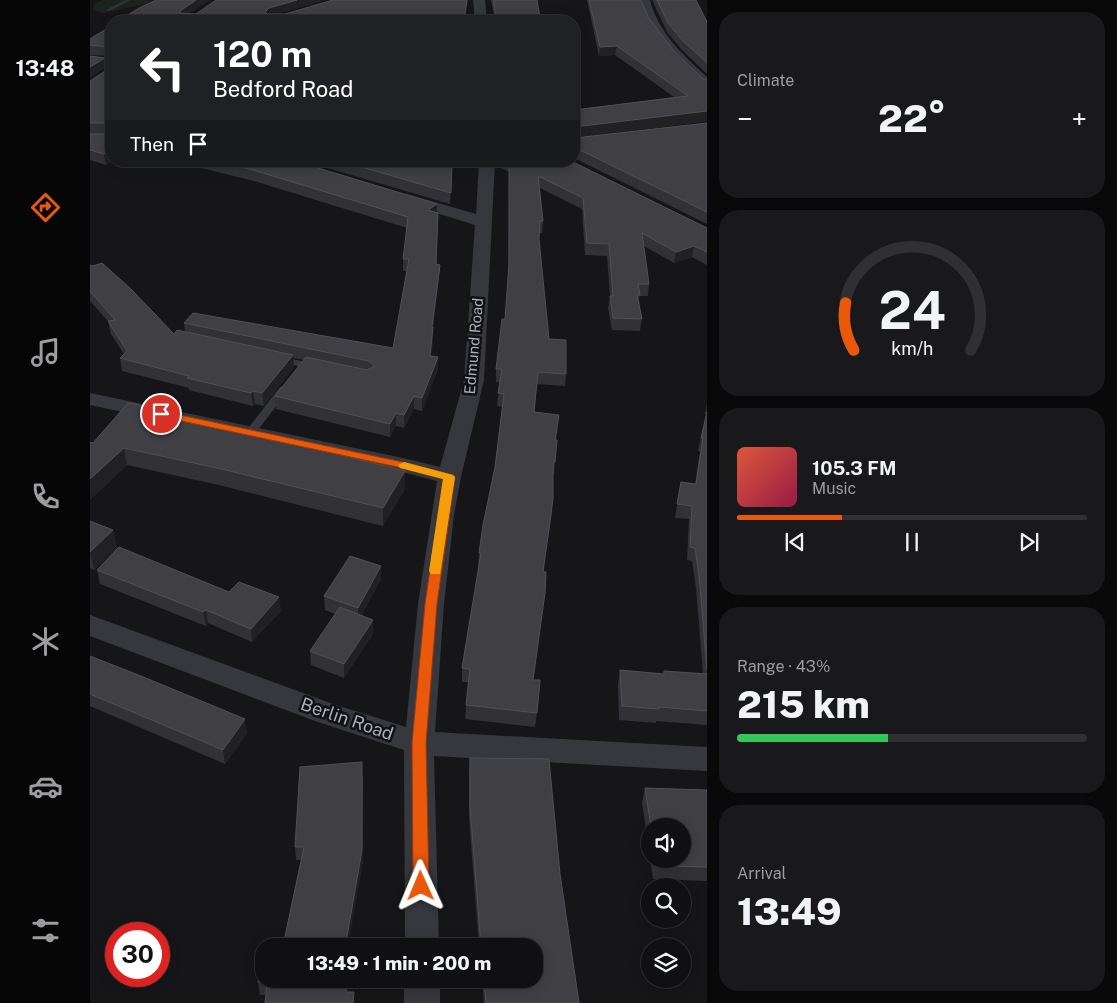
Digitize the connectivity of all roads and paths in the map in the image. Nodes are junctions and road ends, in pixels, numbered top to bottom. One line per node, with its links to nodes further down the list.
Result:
1 (479, 0): 3 (street)
2 (644, 0): 6 (street)
3 (480, 15)
4 (90, 60): 5 (street)
5 (105, 61)
6 (707, 84)
7 (487, 167): 9 (street, Edmund Road)
8 (394, 195): 9 (street)
9 (483, 222): 15 (street, Edmund Road)
10 (267, 357): 12 (lane)
11 (322, 368): 12 (lane)
12 (298, 372): 14 (lane)
13 (90, 399): 14 (street)
14 (250, 433): 15 (street)
15 (449, 477): 17 (street, Edmund Road)
16 (90, 625): 17 (street, Berlin Road)
17 (419, 743): 18 (street, Berlin Road); 19 (street, Edmund Road)
18 (707, 759)
19 (422, 938)
20 (422, 988): 21 (street)
21 (422, 1003)

